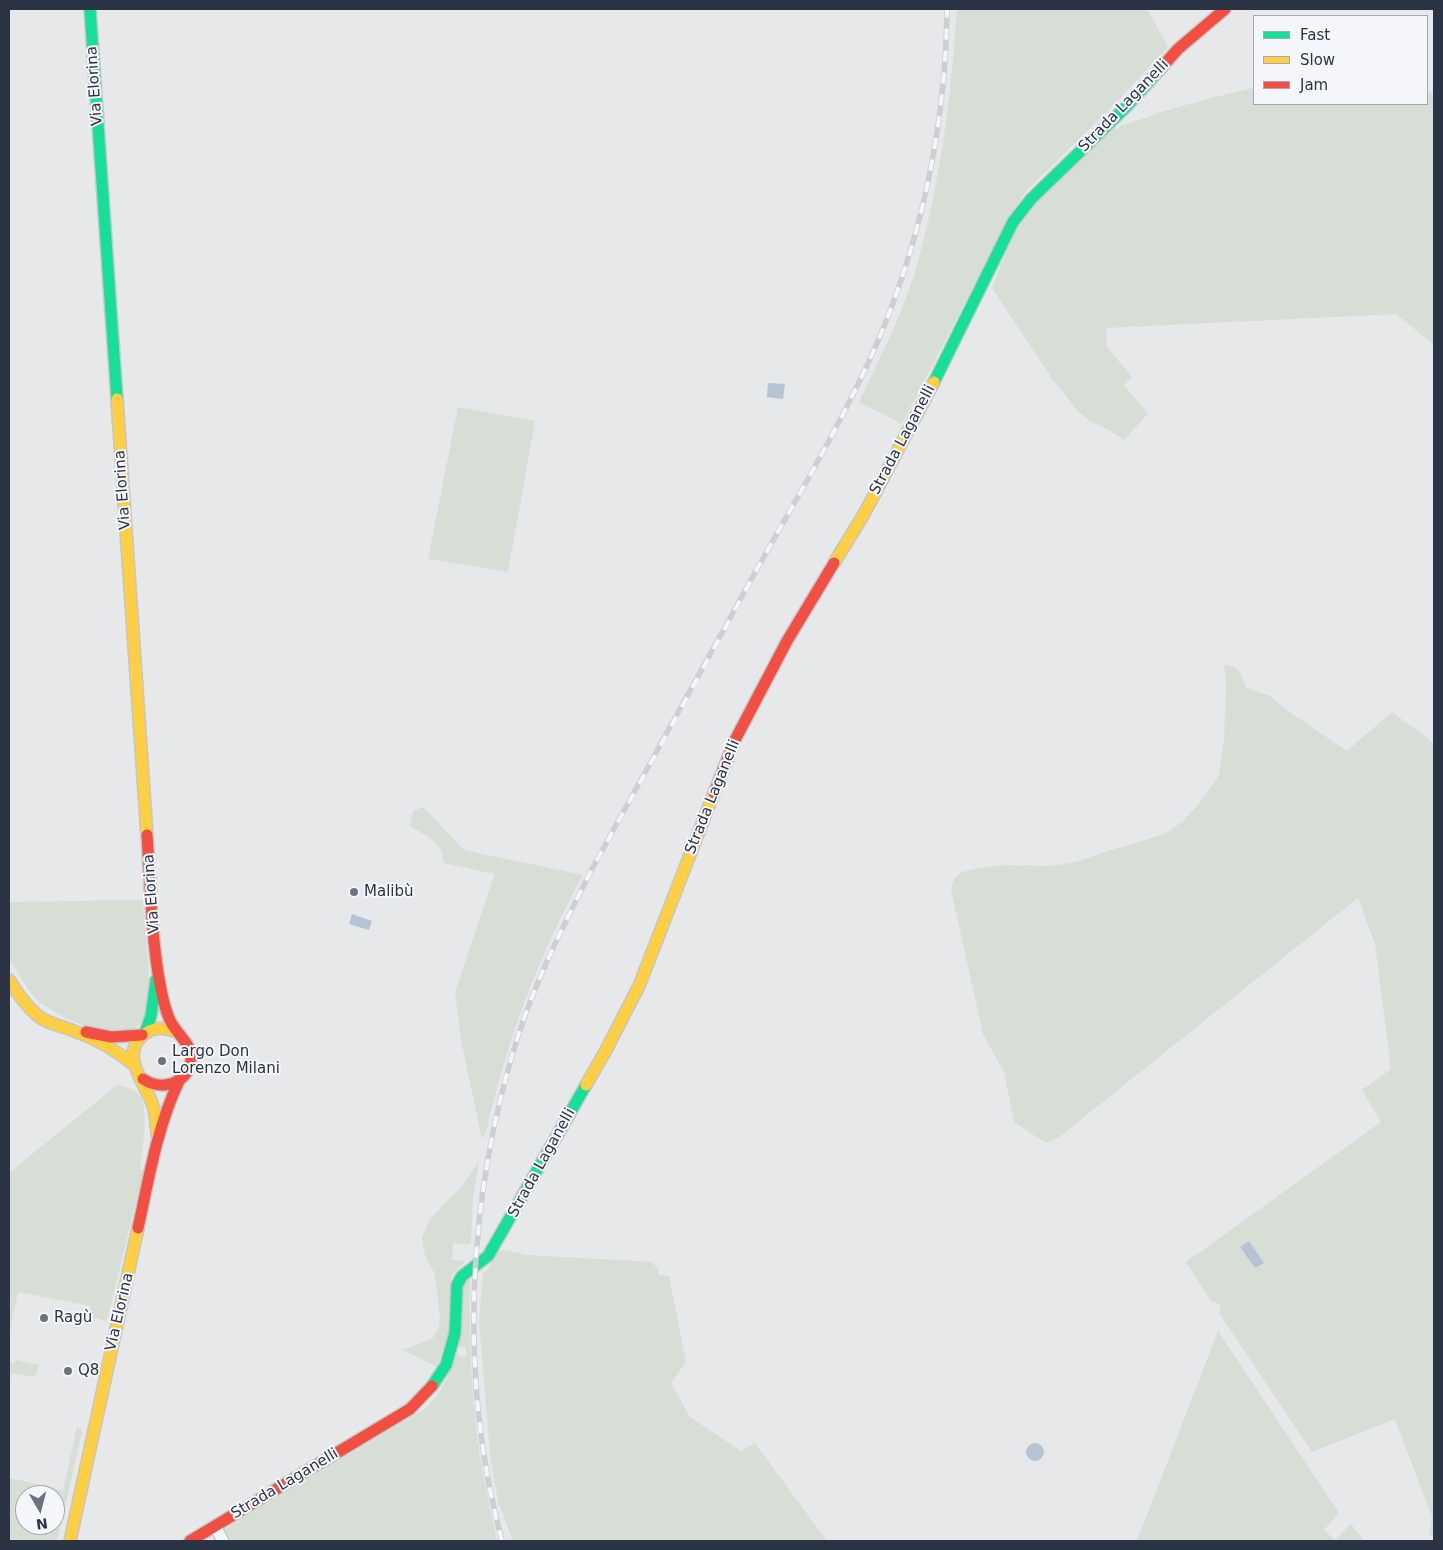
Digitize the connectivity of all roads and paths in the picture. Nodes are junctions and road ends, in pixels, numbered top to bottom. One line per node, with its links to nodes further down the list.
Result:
1 (90, 9): 3 (street, Via Elorina)
2 (1226, 9): 12 (street, Strada Laganelli)
3 (157, 972): 6 (street); 7 (street)
4 (9, 980): 5 (street)
5 (75, 1031): 7 (street); 8 (street)
6 (179, 1033): 7 (street); 10 (street)
7 (144, 1034): 8 (street)
8 (134, 1065): 9 (street)
9 (143, 1079): 10 (street); 11 (street)
10 (179, 1081): 11 (street)
11 (157, 1142): 13 (street, Via Elorina)
12 (215, 1526): 14 (street, Strada Laganelli); 15 (street)
13 (70, 1541)
14 (190, 1541)
15 (223, 1541)

